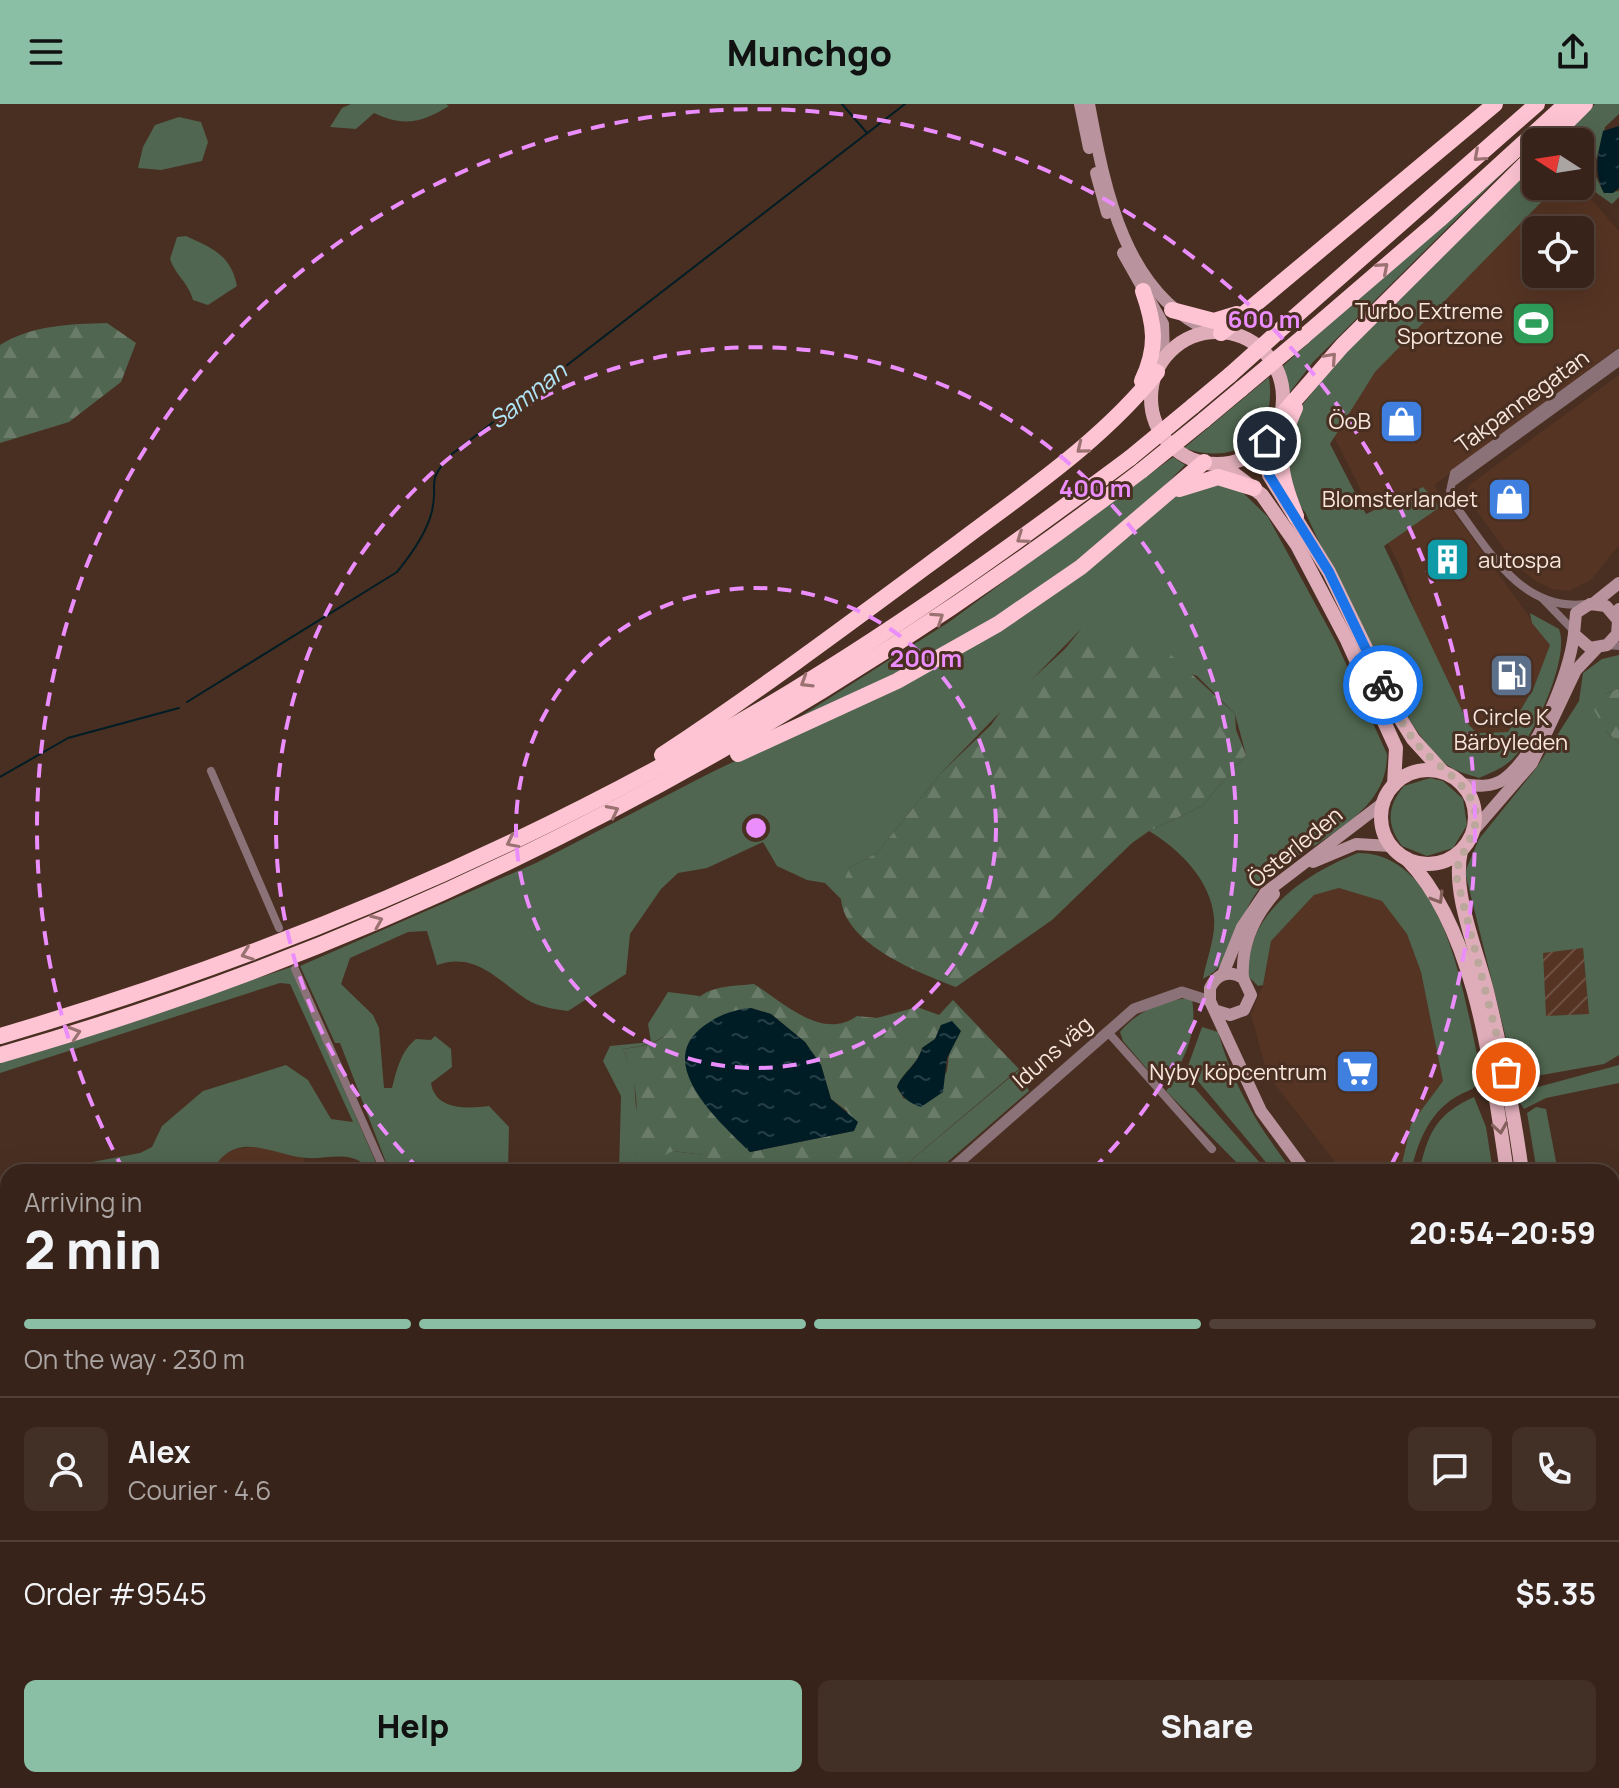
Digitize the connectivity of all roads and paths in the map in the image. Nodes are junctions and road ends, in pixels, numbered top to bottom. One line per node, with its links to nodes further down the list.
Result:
1 (1080, 104): 9 (main road)
2 (1089, 104): 11 (main road)
3 (1495, 104): 10 (highway)
4 (1537, 104): 21 (highway, one-way to 21, bridge)
5 (1566, 104): 21 (highway, one-way to 5, bridge)
6 (1585, 104): 7 (highway)
7 (1561, 128)
8 (1522, 167): 16 (highway, one-way to 8)
9 (1143, 291): 15 (main road); 17 (highway)
10 (1256, 304): 11 (highway); 12 (highway)
11 (1172, 310): 12 (main road)
12 (1216, 332): 15 (main road); 18 (main road)
13 (1619, 353): 22 (street, Takpannegatan)
14 (1619, 362): 22 (street, Takpannegatan)
15 (1160, 365): 17 (highway); 20 (main road)
16 (1304, 389): 18 (highway); 25 (highway)
17 (1120, 415): 38 (highway, one-way to 38)
18 (1280, 417): 19 (main road)
19 (1267, 441): 20 (main road); 25 (main road)
20 (1208, 463): 23 (main road); 24 (highway)
21 (1135, 464): 32 (highway, one-way to 21); 38 (highway, one-way to 38)
22 (1451, 483): 27 (street, Takpannegatan)
23 (1254, 488): 24 (highway); 36 (main road)
24 (1163, 497): 32 (highway)
25 (1296, 516): 34 (main road)
26 (1619, 583): 28 (main road)
27 (1541, 598): 28 (street, Takpannegatan); 30 (street, Takpannegatan)
28 (1592, 603): 29 (main road); 30 (main road)
29 (1618, 619): 31 (main road)
30 (1574, 632): 31 (main road); 35 (main road)
31 (1607, 647): 39 (main road)
32 (705, 763): 54 (highway, one-way to 32)
33 (211, 771): 43 (street)
34 (1443, 772): 35 (main road); 36 (main road)
35 (1462, 784): 39 (main road)
36 (1394, 785): 37 (main road)
37 (1383, 803): 40 (main road); 45 (main road, Österleden)
38 (582, 807): 52 (highway, one-way to 52)
39 (1474, 830): 41 (main road)
40 (1391, 846): 42 (main road); 46 (main road, Österleden)
41 (1461, 851): 42 (main road); 60 (main road)
42 (1407, 859): 59 (main road, one-way to 59)
43 (279, 928)
44 (295, 969): 56 (street)
45 (1223, 974): 46 (main road); 47 (main road)
46 (1243, 978): 50 (main road)
47 (1212, 983): 48 (street); 49 (main road)
48 (1182, 992): 49 (street); 51 (street, Iduns väg)
49 (1208, 1002): 50 (main road); 53 (main road)
50 (1237, 1014): 53 (main road)
51 (1107, 1031): 55 (street); 57 (street, Iduns väg)
52 (0, 1036)
53 (1231, 1041): 58 (main road)
54 (0, 1055)
55 (1212, 1149)
56 (381, 1164)
57 (957, 1164)
58 (1300, 1164)
59 (1506, 1164)
60 (1521, 1164)

